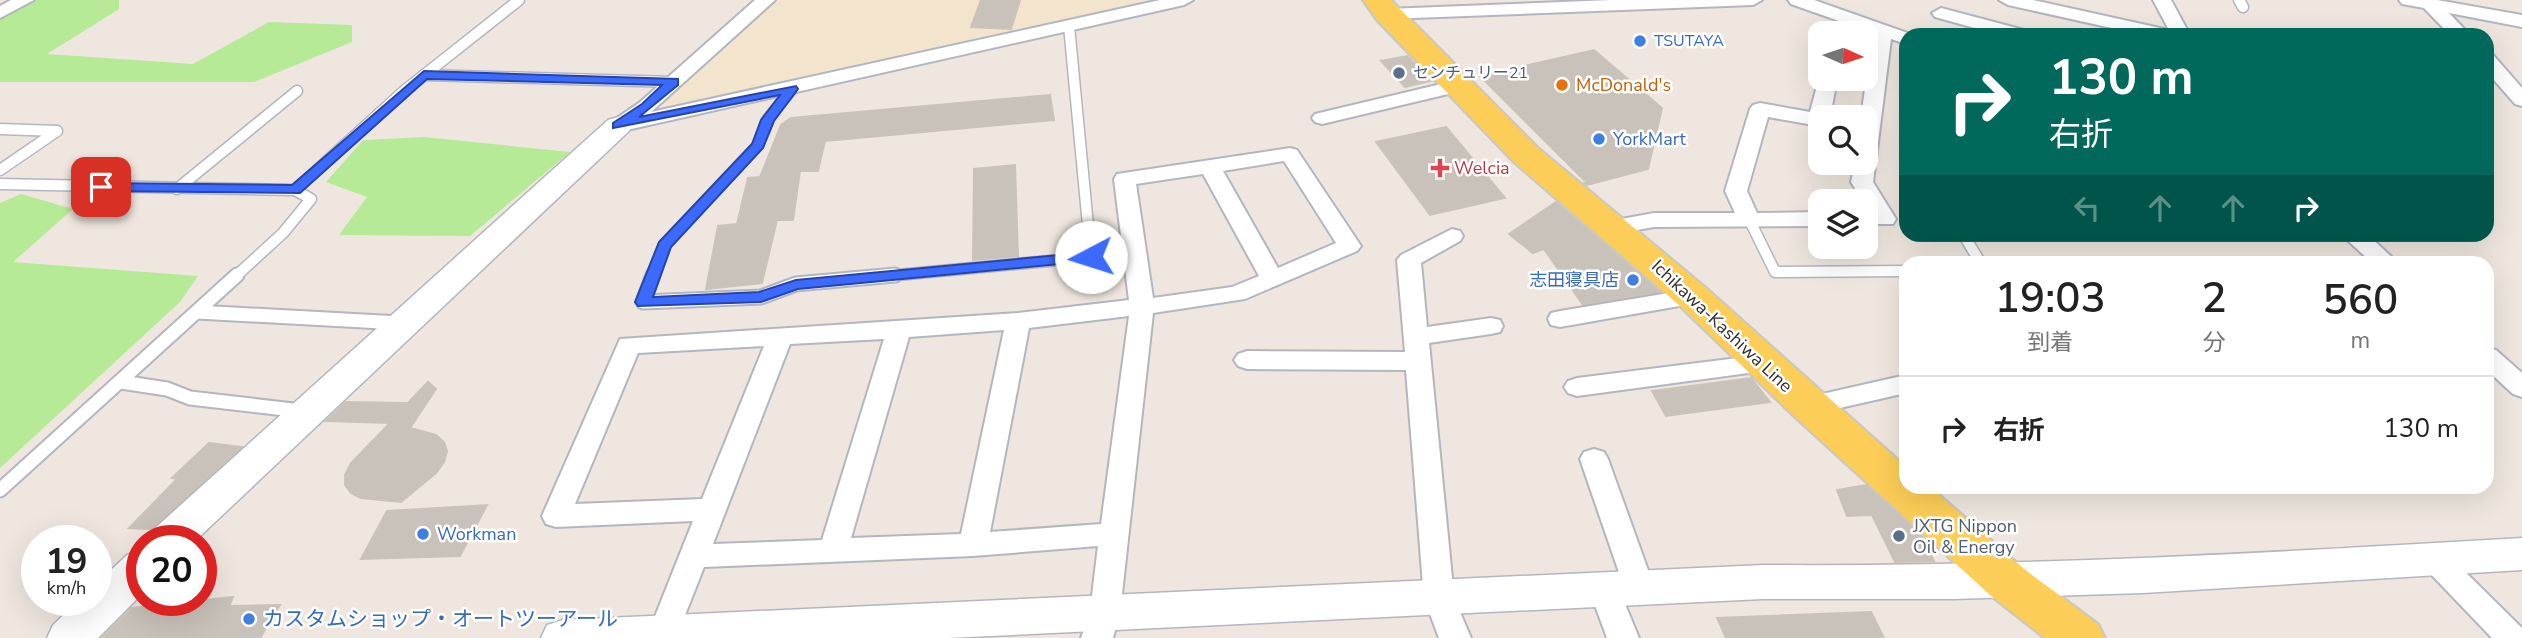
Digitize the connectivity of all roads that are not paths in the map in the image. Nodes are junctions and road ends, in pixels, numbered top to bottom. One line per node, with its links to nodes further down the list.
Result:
1 (25, 0): 17 (street)
2 (519, 0): 29 (lane)
3 (766, 0): 30 (street)
4 (1184, 0): 20 (street)
5 (1742, 0): 6 (street); 11 (street)
6 (1753, 0)
7 (1797, 0): 25 (street)
8 (2008, 0): 16 (street)
9 (2162, 0): 23 (street)
10 (2408, 0): 13 (street)
11 (1629, 3): 12 (street)
12 (1571, 4): 14 (street)
13 (2444, 4): 19 (street); 24 (street)
14 (1438, 6): 15 (street)
15 (1382, 7): 31 (main road, Ichikawa-Kashiwa Line)
16 (2083, 8): 22 (street)
17 (0, 13)
18 (1941, 13): 21 (street)
19 (2522, 21)
20 (1069, 26): 32 (street); 32 (lane)
21 (1966, 28)
22 (2146, 28)
23 (2177, 28)
24 (2457, 28)
25 (1883, 31): 26 (street); 27 (street)
26 (1899, 36)
27 (1878, 47)
28 (2494, 68): 35 (street)
29 (424, 75): 30 (lane); 44 (lane)
30 (674, 82): 37 (street)
31 (1458, 86): 36 (street); 48 (main road, Ichikawa-Kashiwa Line)
32 (792, 89): 37 (street)
33 (297, 91): 43 (lane)
34 (1825, 91): 45 (street)
35 (2522, 100)
36 (1322, 118)
37 (618, 126): 59 (street)
38 (0, 129): 40 (lane)
39 (1210, 167): 53 (street); 53 (street); 55 (street)
40 (0, 170)
41 (1863, 175): 47 (street)
42 (0, 184): 43 (lane)
43 (177, 189): 44 (lane)
44 (295, 190): 56 (lane)
45 (1749, 219): 46 (street); 48 (street); 52 (lane)
46 (1808, 219)
47 (1885, 219)
48 (1614, 227): 54 (main road, Ichikawa-Kashiwa Line)
49 (1452, 236): 63 (street)
50 (2361, 242): 51 (street)
51 (2378, 256)
52 (1899, 271)
53 (1272, 280): 55 (street)
54 (1693, 297): 57 (street); 65 (main road, Ichikawa-Kashiwa Line)
55 (1142, 307): 58 (street); 79 (street)
56 (197, 312): 59 (lane); 67 (lane)
57 (1560, 319)
58 (1018, 321): 61 (street); 80 (street)
59 (404, 324): 72 (street)
60 (1491, 326): 63 (street)
61 (899, 330): 62 (street); 81 (street)
62 (780, 337): 77 (street); 77 (street)
63 (1417, 349): 64 (street); 88 (street)
64 (1247, 360)
65 (1762, 364): 68 (street); 71 (main road, Ichikawa-Kashiwa Line)
66 (2494, 364): 69 (street)
67 (121, 382): 72 (lane); 75 (lane)
68 (1577, 387)
69 (2522, 388)
70 (1899, 390): 71 (street)
71 (1808, 406): 74 (main road, Ichikawa-Kashiwa Line)
72 (309, 411): 78 (street)
73 (1594, 459): 87 (street)
74 (1899, 486)
75 (0, 490)
76 (1908, 494): 85 (main road, Ichikawa-Kashiwa Line)
77 (713, 509): 83 (street)
78 (185, 525)
79 (1113, 534): 80 (street); 89 (street)
80 (973, 545): 81 (street)
81 (833, 550): 83 (street)
82 (2522, 554): 84 (street)
83 (694, 556): 90 (street)
84 (2435, 559): 85 (street); 96 (street)
85 (2007, 582): 87 (street); 95 (main road, Ichikawa-Kashiwa Line)
86 (126, 583): 91 (street)
87 (1621, 588): 88 (street); 94 (street)
88 (1439, 598): 89 (street); 93 (street)
89 (1101, 625): 90 (street)
90 (644, 635): 92 (street)
91 (69, 638)
92 (563, 638)
93 (1455, 638)
94 (1623, 638)
95 (2081, 638)
96 (2512, 638)

